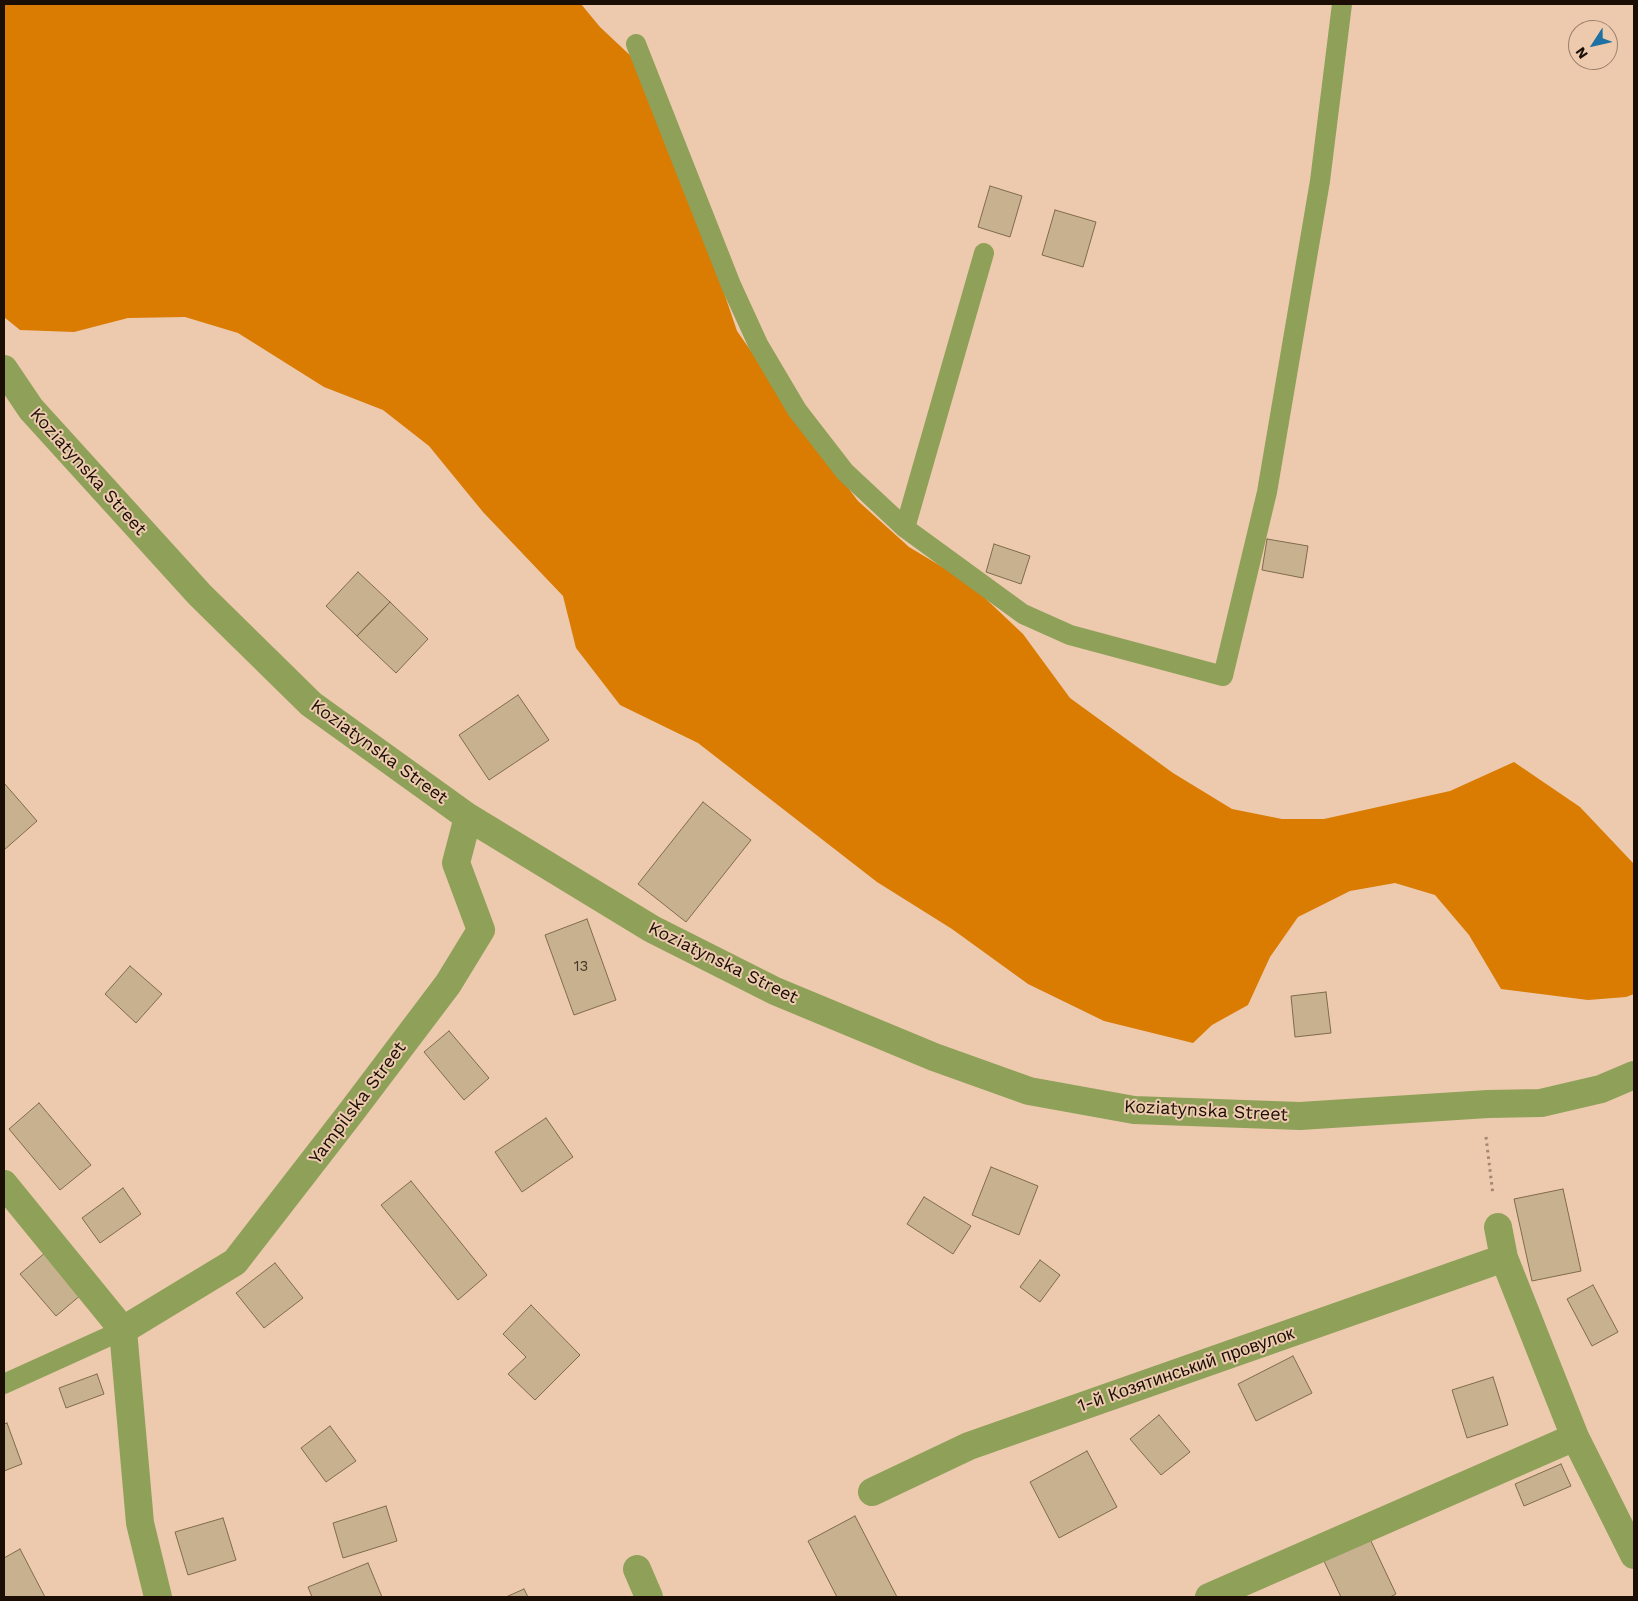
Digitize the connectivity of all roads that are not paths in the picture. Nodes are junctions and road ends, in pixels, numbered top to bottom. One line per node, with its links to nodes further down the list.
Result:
1 (1342, 4): 5 (lane)
2 (636, 44): 5 (lane)
3 (984, 253): 5 (lane)
4 (4, 369): 6 (street, Koziatynska Street)
5 (905, 528)
6 (468, 817): 7 (street, Koziatynska Street); 11 (street, Yampilska Street)
7 (1634, 1075)
8 (4, 1184): 11 (street)
9 (1498, 1228): 10 (street)
10 (1504, 1258): 13 (street); 14 (street, 1-й Козятинський провулок)
11 (124, 1330): 12 (lane); 17 (street)
12 (4, 1384)
13 (1575, 1436): 15 (street); 19 (street)
14 (872, 1492)
15 (1634, 1555)
16 (637, 1569): 18 (street)
17 (158, 1597)
18 (649, 1597)
19 (1209, 1597)

